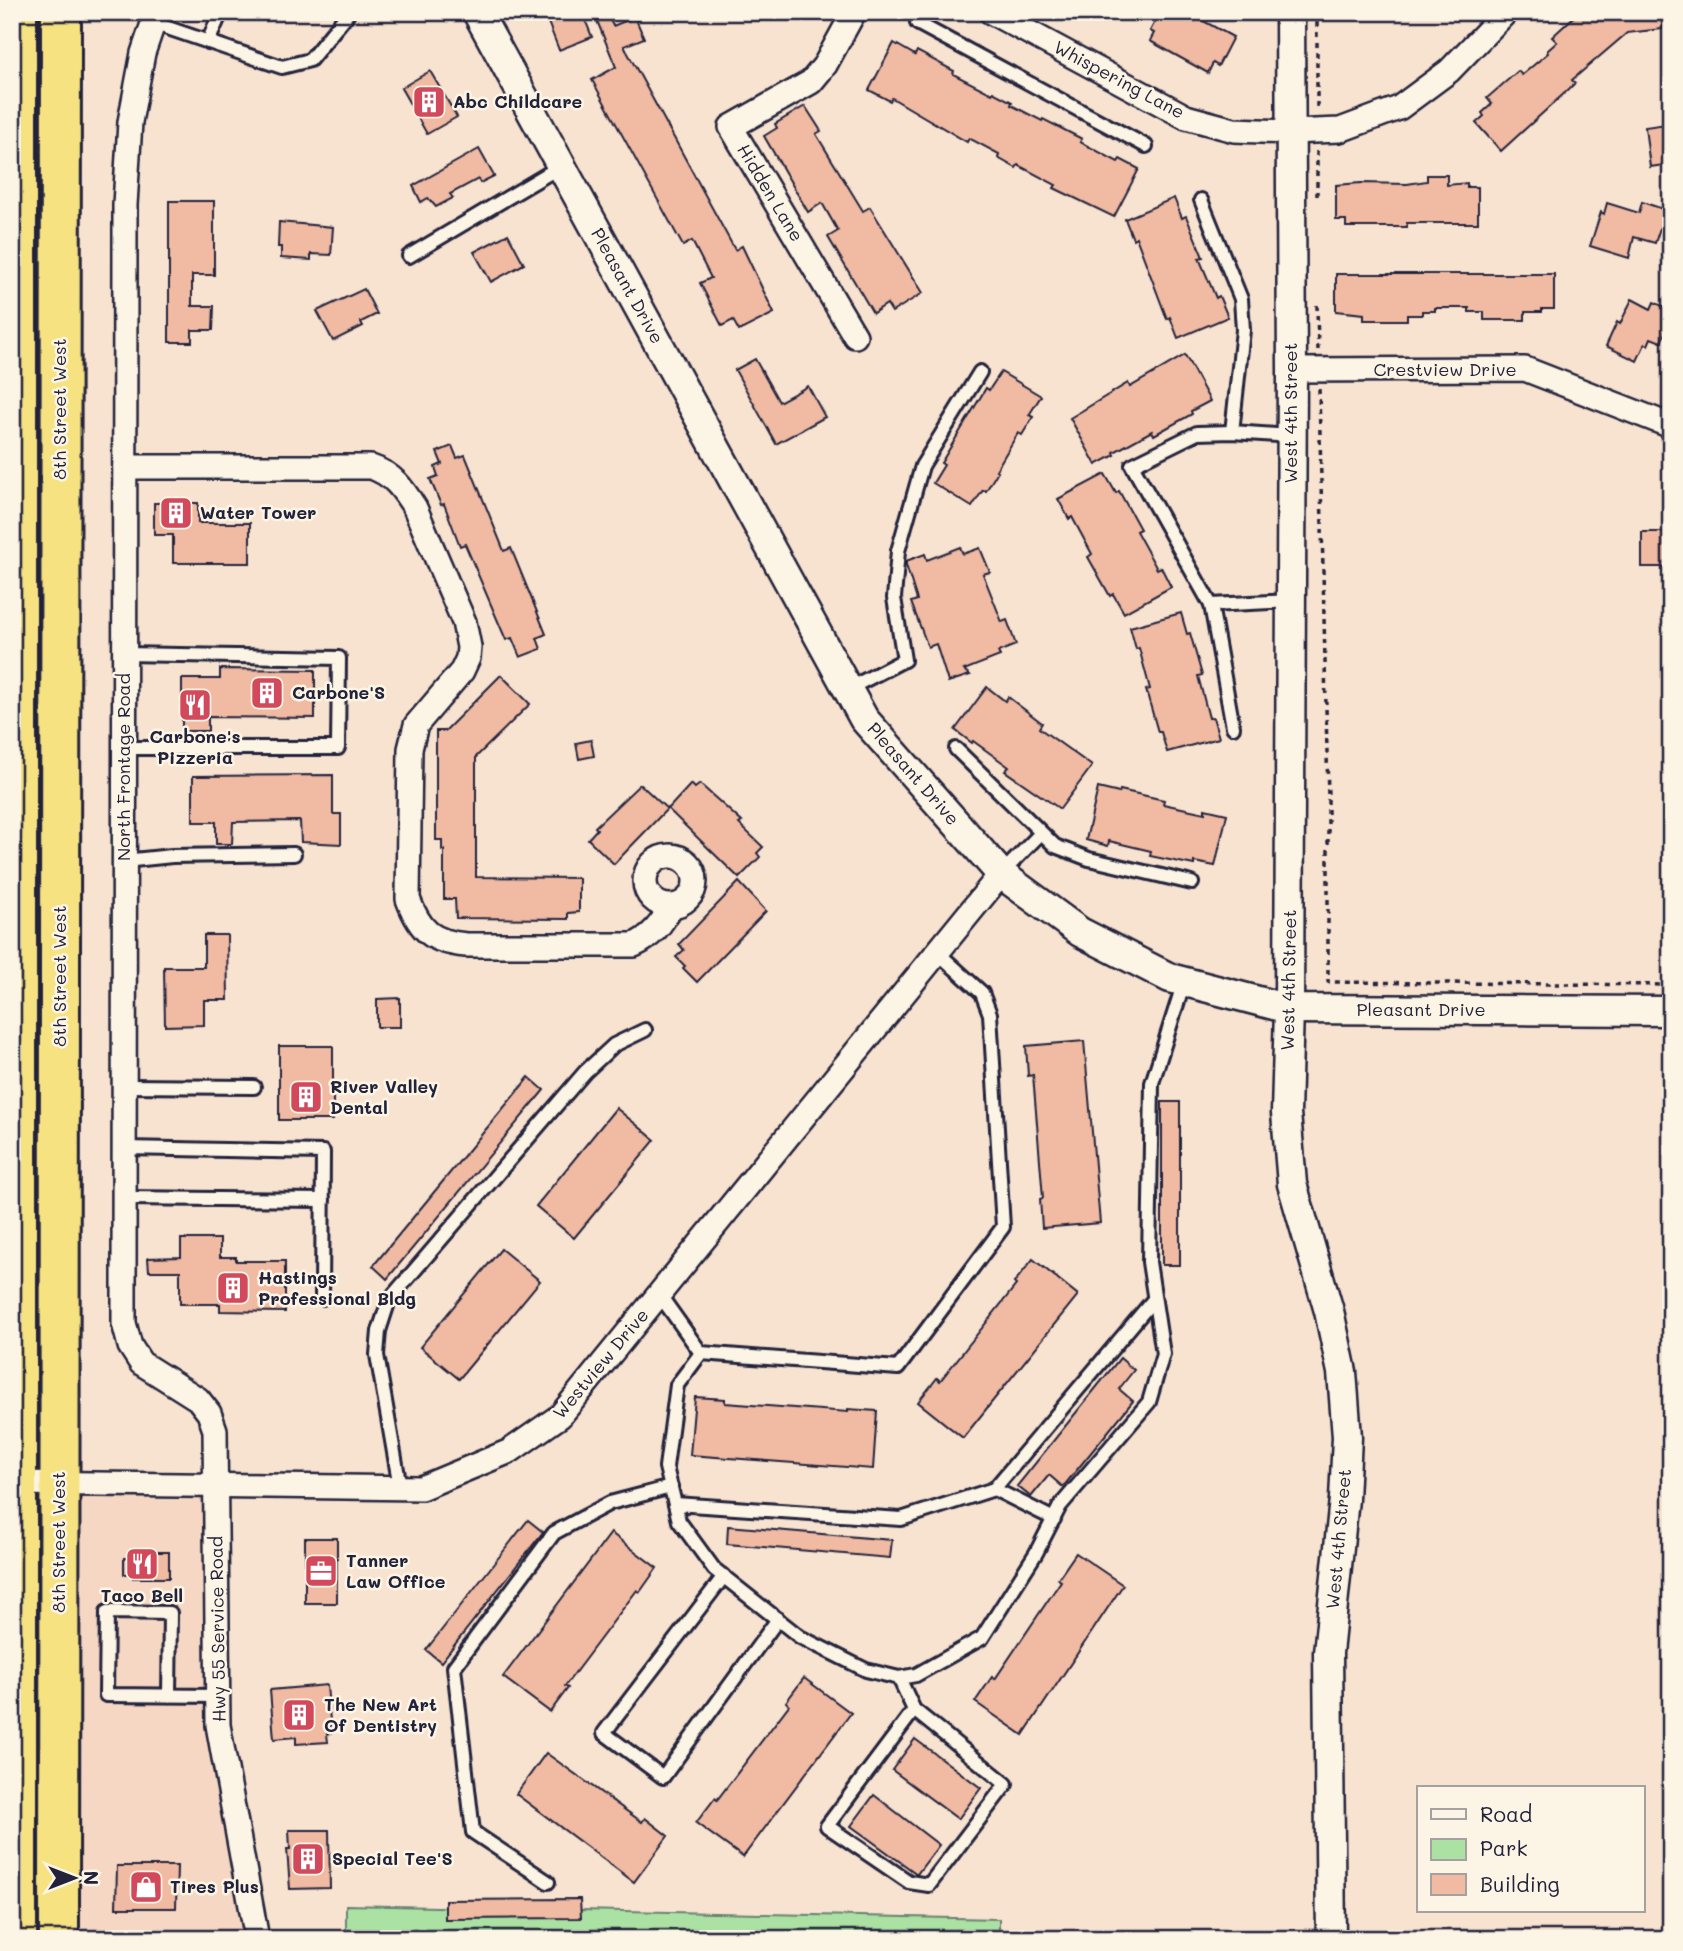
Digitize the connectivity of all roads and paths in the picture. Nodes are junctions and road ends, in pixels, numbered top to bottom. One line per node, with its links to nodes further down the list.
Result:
1 (17, 12): 56 (highway)
2 (61, 12): 57 (highway, 8th Street West)
3 (221, 12): 13 (lane)
4 (349, 12): 13 (lane)
5 (477, 12): 16 (street, Pleasant Drive)
6 (853, 12): 21 (street, Hidden Lane)
7 (924, 12): 15 (lane)
8 (991, 12): 14 (street, Whispering Lane)
9 (1290, 12): 14 (street, West 4th Street)
10 (1317, 12): 14 (path)
11 (1506, 12): 14 (street, Whispering Lane)
12 (155, 18): 13 (lane); 27 (street, North Frontage Road)
13 (208, 42)
14 (1303, 131): 17 (path); 22 (street, West 4th Street)
15 (1146, 146)
16 (561, 166): 19 (lane); 31 (street, Pleasant Drive)
17 (1317, 197)
18 (1201, 200): 25 (lane)
19 (409, 256)
20 (1317, 304): 22 (path)
21 (855, 336)
22 (1306, 370): 24 (street, Crestview Drive); 26 (street, West 4th Street); 43 (path)
23 (980, 372): 31 (lane)
24 (1671, 426)
25 (1232, 432): 26 (lane); 29 (lane)
26 (1292, 436): 28 (street, West 4th Street)
27 (125, 467): 30 (street, North Frontage Road); 40 (street)
28 (1290, 601): 29 (lane); 44 (street, West 4th Street)
29 (1211, 606): 32 (lane)
30 (124, 654): 33 (street, North Frontage Road); 33 (lane)
31 (848, 690): 38 (street, Pleasant Drive)
32 (1233, 727)
33 (124, 748): 37 (street, North Frontage Road)
34 (956, 749): 35 (lane)
35 (1041, 832): 38 (lane); 39 (lane)
36 (293, 854): 37 (lane)
37 (124, 861): 47 (street, North Frontage Road)
38 (1001, 874): 41 (street, Westview Drive); 42 (street, Pleasant Drive)
39 (1192, 883)
40 (671, 906)
41 (937, 952): 52 (street, Westview Drive); 55 (lane)
42 (1184, 982): 44 (street, Pleasant Drive); 54 (lane)
43 (1671, 985)
44 (1289, 1009): 45 (street, Pleasant Drive); 74 (street, West 4th Street)
45 (1671, 1011)
46 (645, 1030): 60 (lane)
47 (124, 1086): 48 (lane); 49 (street, North Frontage Road)
48 (254, 1087)
49 (124, 1148): 50 (street, North Frontage Road); 51 (lane)
50 (124, 1198): 51 (lane); 58 (street, North Frontage Road)
51 (323, 1200): 53 (lane)
52 (659, 1294): 55 (lane); 60 (street, Westview Drive)
53 (322, 1298)
54 (1154, 1299): 61 (lane); 63 (lane)
55 (701, 1353): 59 (lane)
56 (14, 1483): 57 (street, Westview Drive); 71 (highway)
57 (59, 1483): 58 (street, Westview Drive); 72 (highway, 8th Street West)
58 (217, 1485): 60 (street, Westview Drive); 68 (street, Hwy 55 Service Road)
59 (671, 1486): 62 (lane); 70 (lane)
60 (400, 1488)
61 (994, 1489): 62 (lane); 63 (lane)
62 (675, 1504): 64 (lane)
63 (1054, 1519): 66 (lane)
64 (724, 1576): 65 (lane); 65 (lane)
65 (778, 1619): 66 (lane)
66 (899, 1678): 69 (lane)
67 (169, 1696): 67 (lane); 68 (lane)
68 (218, 1696): 73 (street, Hwy 55 Service Road)
69 (914, 1710): 69 (lane)
70 (548, 1882)
71 (17, 1939)
72 (59, 1939)
73 (257, 1939)
74 (1331, 1939)

